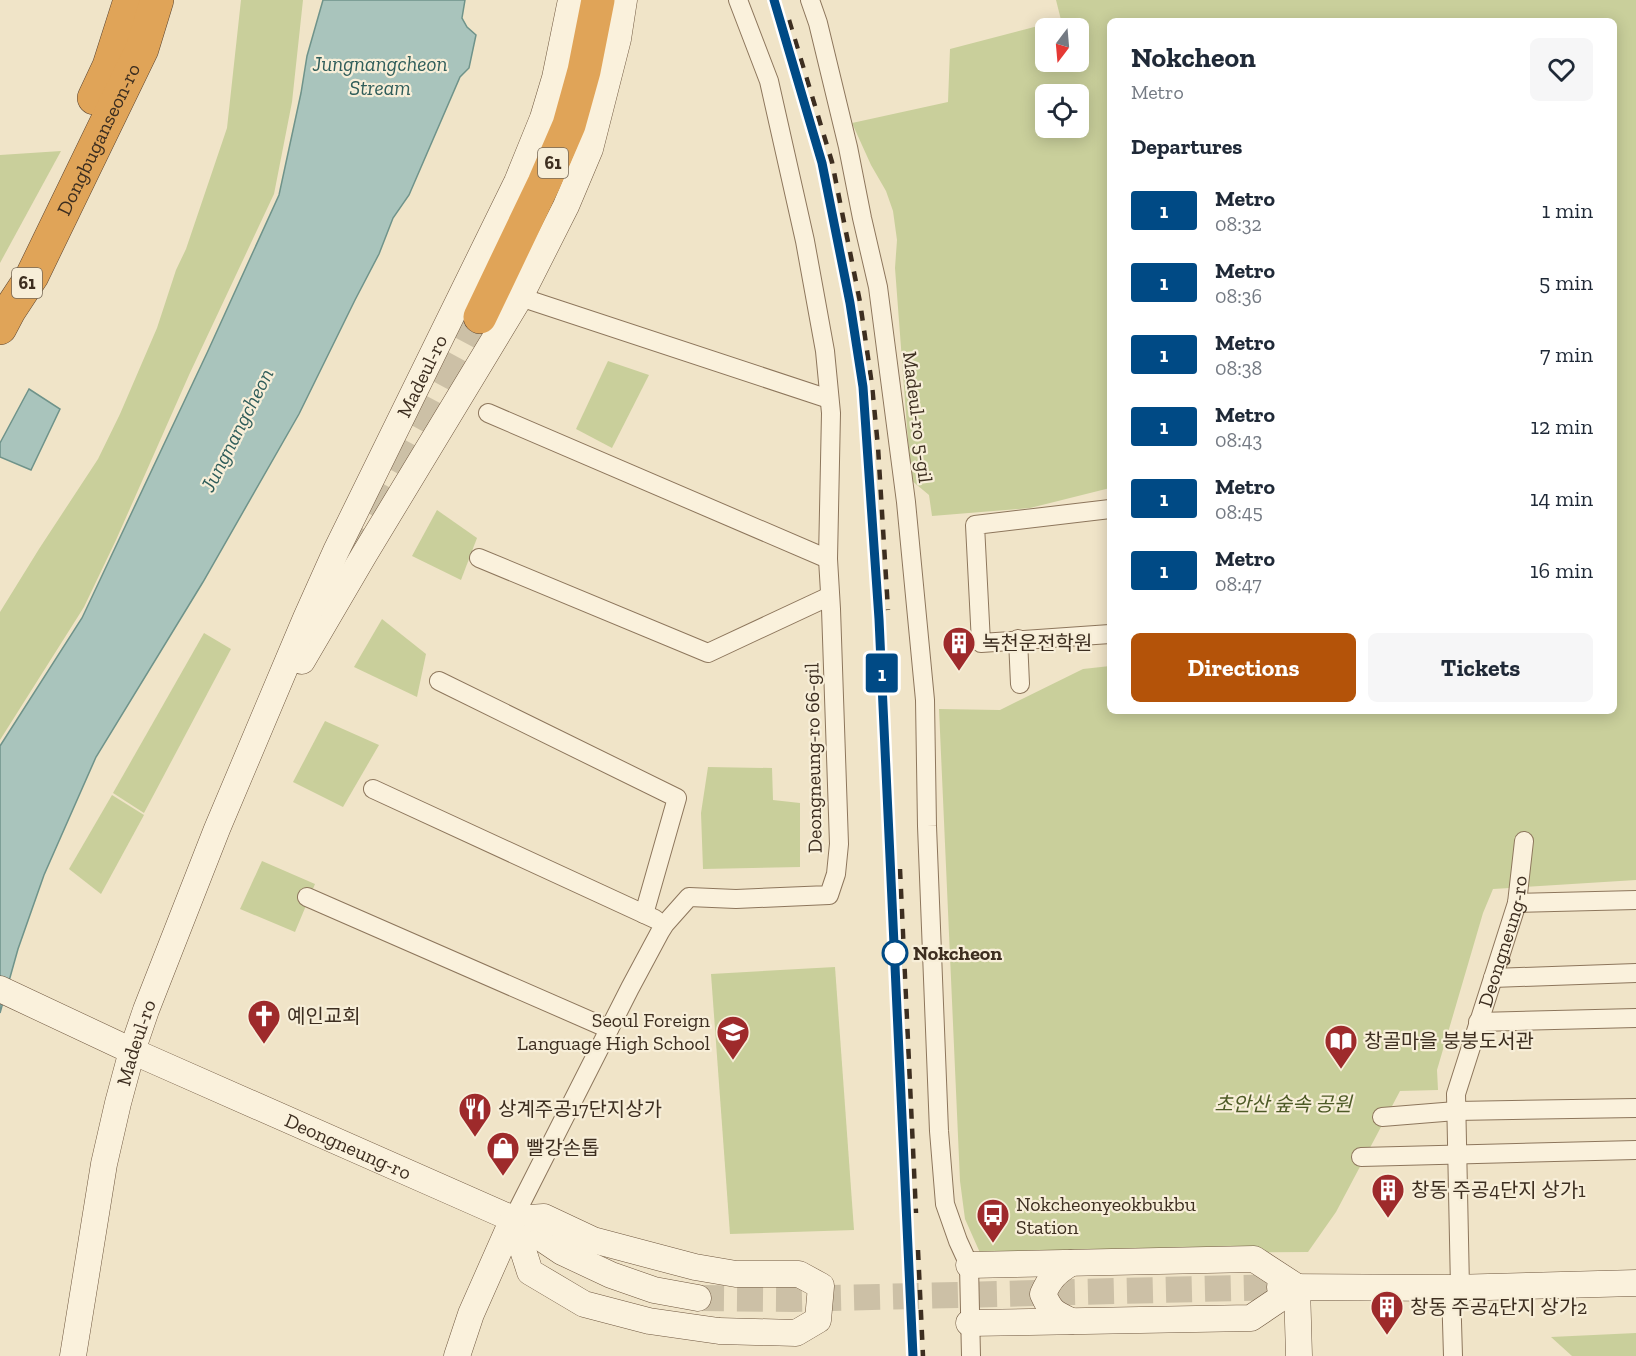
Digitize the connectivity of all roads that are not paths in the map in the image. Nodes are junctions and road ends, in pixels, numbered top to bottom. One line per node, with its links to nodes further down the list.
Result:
1 (130, 0): 8 (highway)
2 (157, 0): 8 (highway, Dongbuganseon-ro / 61)
3 (571, 0): 14 (main road, Madeul-ro)
4 (598, 0): 11 (highway, 61)
5 (624, 0): 10 (main road, Madeul-ro)
6 (738, 0): 15 (street, Deongneung-ro 66-gil)
7 (810, 0): 49 (street, Madeul-ro 5-gil)
8 (67, 203): 9 (highway, Dongbuganseon-ro / 61)
9 (32, 276): 12 (highway, Dongbuganseon-ro / 61); 13 (highway, Dongbuganseon-ro / 61)
10 (520, 297): 15 (street); 17 (main road, Madeul-ro)
11 (480, 317)
12 (0, 328)
13 (0, 347)
14 (413, 393): 17 (main road); 26 (main road, Madeul-ro)
15 (830, 399): 20 (street, Deongneung-ro 66-gil)
16 (488, 413): 20 (street)
17 (447, 419): 26 (main road, Madeul-ro)
18 (1107, 509): 23 (street)
19 (479, 558): 21 (street)
20 (828, 559): 21 (street, Deongneung-ro 66-gil)
21 (830, 596): 33 (street, Deongneung-ro 66-gil)
22 (1107, 634): 23 (street)
23 (1018, 639): 25 (street)
24 (439, 681): 32 (street)
25 (1020, 684)
26 (252, 747): 40 (main road, Madeul-ro)
27 (373, 789): 32 (street)
28 (1524, 841): 31 (street, Deongneung-ro)
29 (307, 897): 39 (street)
30 (1636, 900): 31 (street)
31 (1517, 903): 35 (street, Deongneung-ro)
32 (644, 914): 33 (street)
33 (665, 924): 39 (street, Deongneung-ro 66-gil)
34 (1636, 974): 35 (street)
35 (1493, 978): 38 (street, Deongneung-ro)
36 (0, 989): 40 (main road, Deongneung-ro)
37 (1636, 1018): 38 (street)
38 (1478, 1022): 42 (street, Deongneung-ro)
39 (609, 1029): 47 (street, Deongneung-ro 66-gil)
40 (132, 1051): 47 (main road, Deongneung-ro); 56 (main road, Madeul-ro)
41 (1636, 1108): 42 (street)
42 (1456, 1111): 43 (street); 45 (street, Deongneung-ro)
43 (1382, 1117)
44 (1636, 1150): 45 (street)
45 (1457, 1154): 46 (street); 52 (street, Deongneung-ro)
46 (1360, 1157)
47 (513, 1219): 47 (main road); 53 (main road, Deongneung-ro); 57 (main road)
48 (1071, 1263): 49 (main road); 51 (main road); 54 (main road)
49 (969, 1265): 55 (street)
50 (1636, 1283): 52 (main road)
51 (1288, 1287): 52 (main road); 54 (main road); 59 (main road)
52 (1456, 1288): 61 (street, Deongneung-ro)
53 (698, 1298)
54 (1071, 1321): 55 (main road)
55 (969, 1323): 58 (street)
56 (73, 1356)
57 (457, 1356)
58 (971, 1356)
59 (1299, 1356)
60 (1438, 1356): 61 (street)
61 (1453, 1356)

